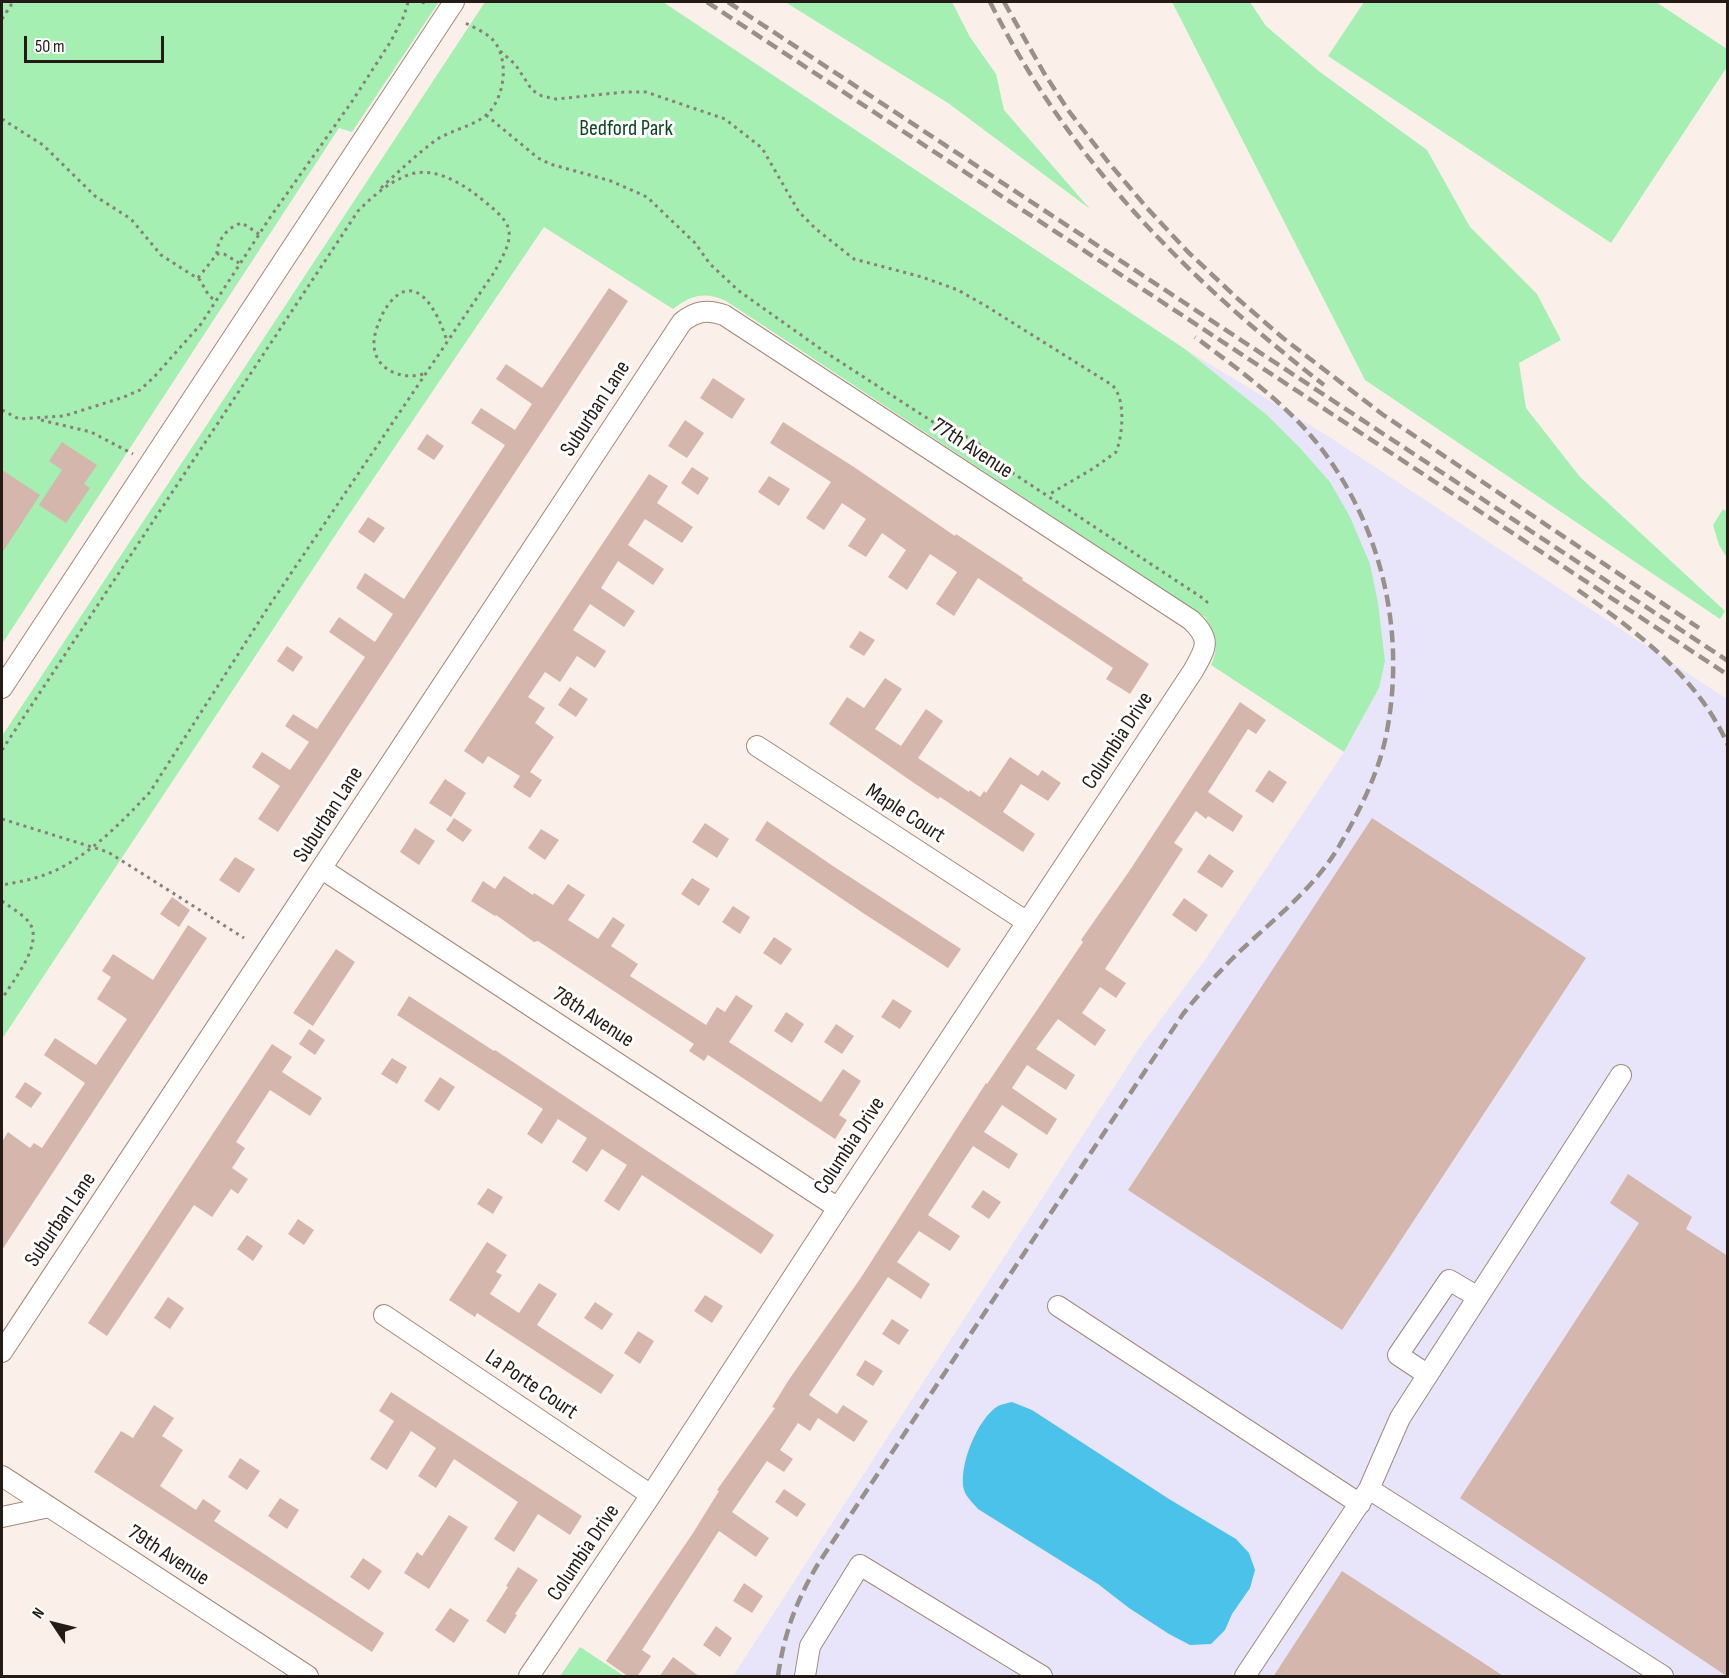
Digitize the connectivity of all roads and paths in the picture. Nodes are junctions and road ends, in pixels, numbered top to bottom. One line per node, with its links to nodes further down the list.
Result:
1 (13, 2): 5 (path)
2 (408, 2): 10 (path)
3 (422, 2): 4 (path)
4 (450, 7): 6 (path); 22 (street)
5 (2, 19)
6 (500, 51): 7 (path); 23 (path)
7 (486, 115): 9 (path); 14 (path)
8 (2, 118): 13 (path)
9 (375, 194): 18 (path); 28 (path)
10 (259, 234): 11 (path); 12 (path)
11 (217, 254): 12 (path); 13 (path)
12 (240, 263): 16 (path)
13 (198, 278): 16 (path)
14 (735, 289): 15 (path); 23 (path)
15 (732, 294)
16 (215, 300): 21 (path)
17 (702, 311): 25 (street, 77th Avenue); 31 (street, Suburban Lane)
18 (447, 341): 19 (path); 19 (path)
19 (424, 374): 30 (path)
20 (2, 410): 21 (path)
21 (36, 419): 22 (path)
22 (150, 464): 26 (street)
23 (1048, 495): 24 (path)
24 (1200, 615)
25 (1206, 640): 34 (street, Columbia Drive)
26 (2, 688)
27 (757, 746): 34 (street, Maple Court)
28 (2, 750)
29 (2, 819): 30 (path)
30 (93, 846): 32 (path); 35 (path)
31 (322, 869): 38 (street, 78th Avenue); 42 (street, Suburban Lane)
32 (2, 885)
33 (2, 901): 36 (path)
34 (1027, 922): 38 (street, Columbia Drive)
35 (244, 938)
36 (2, 999)
37 (1621, 1075): 39 (street)
38 (838, 1208): 45 (street, Columbia Drive)
39 (1478, 1297): 43 (street); 43 (street)
40 (1058, 1306): 46 (street)
41 (384, 1315): 45 (street, La Porte Court)
42 (2, 1352)
43 (1428, 1375): 46 (street)
44 (2, 1476): 47 (street, 79th Avenue)
45 (651, 1495): 50 (street, Columbia Drive)
46 (1364, 1496): 53 (street); 54 (street)
47 (49, 1507): 48 (street); 49 (street, 79th Avenue)
48 (2, 1517)
49 (308, 1677)
50 (529, 1677)
51 (805, 1677): 52 (street)
52 (1042, 1677)
53 (1245, 1677)
54 (1663, 1677)

